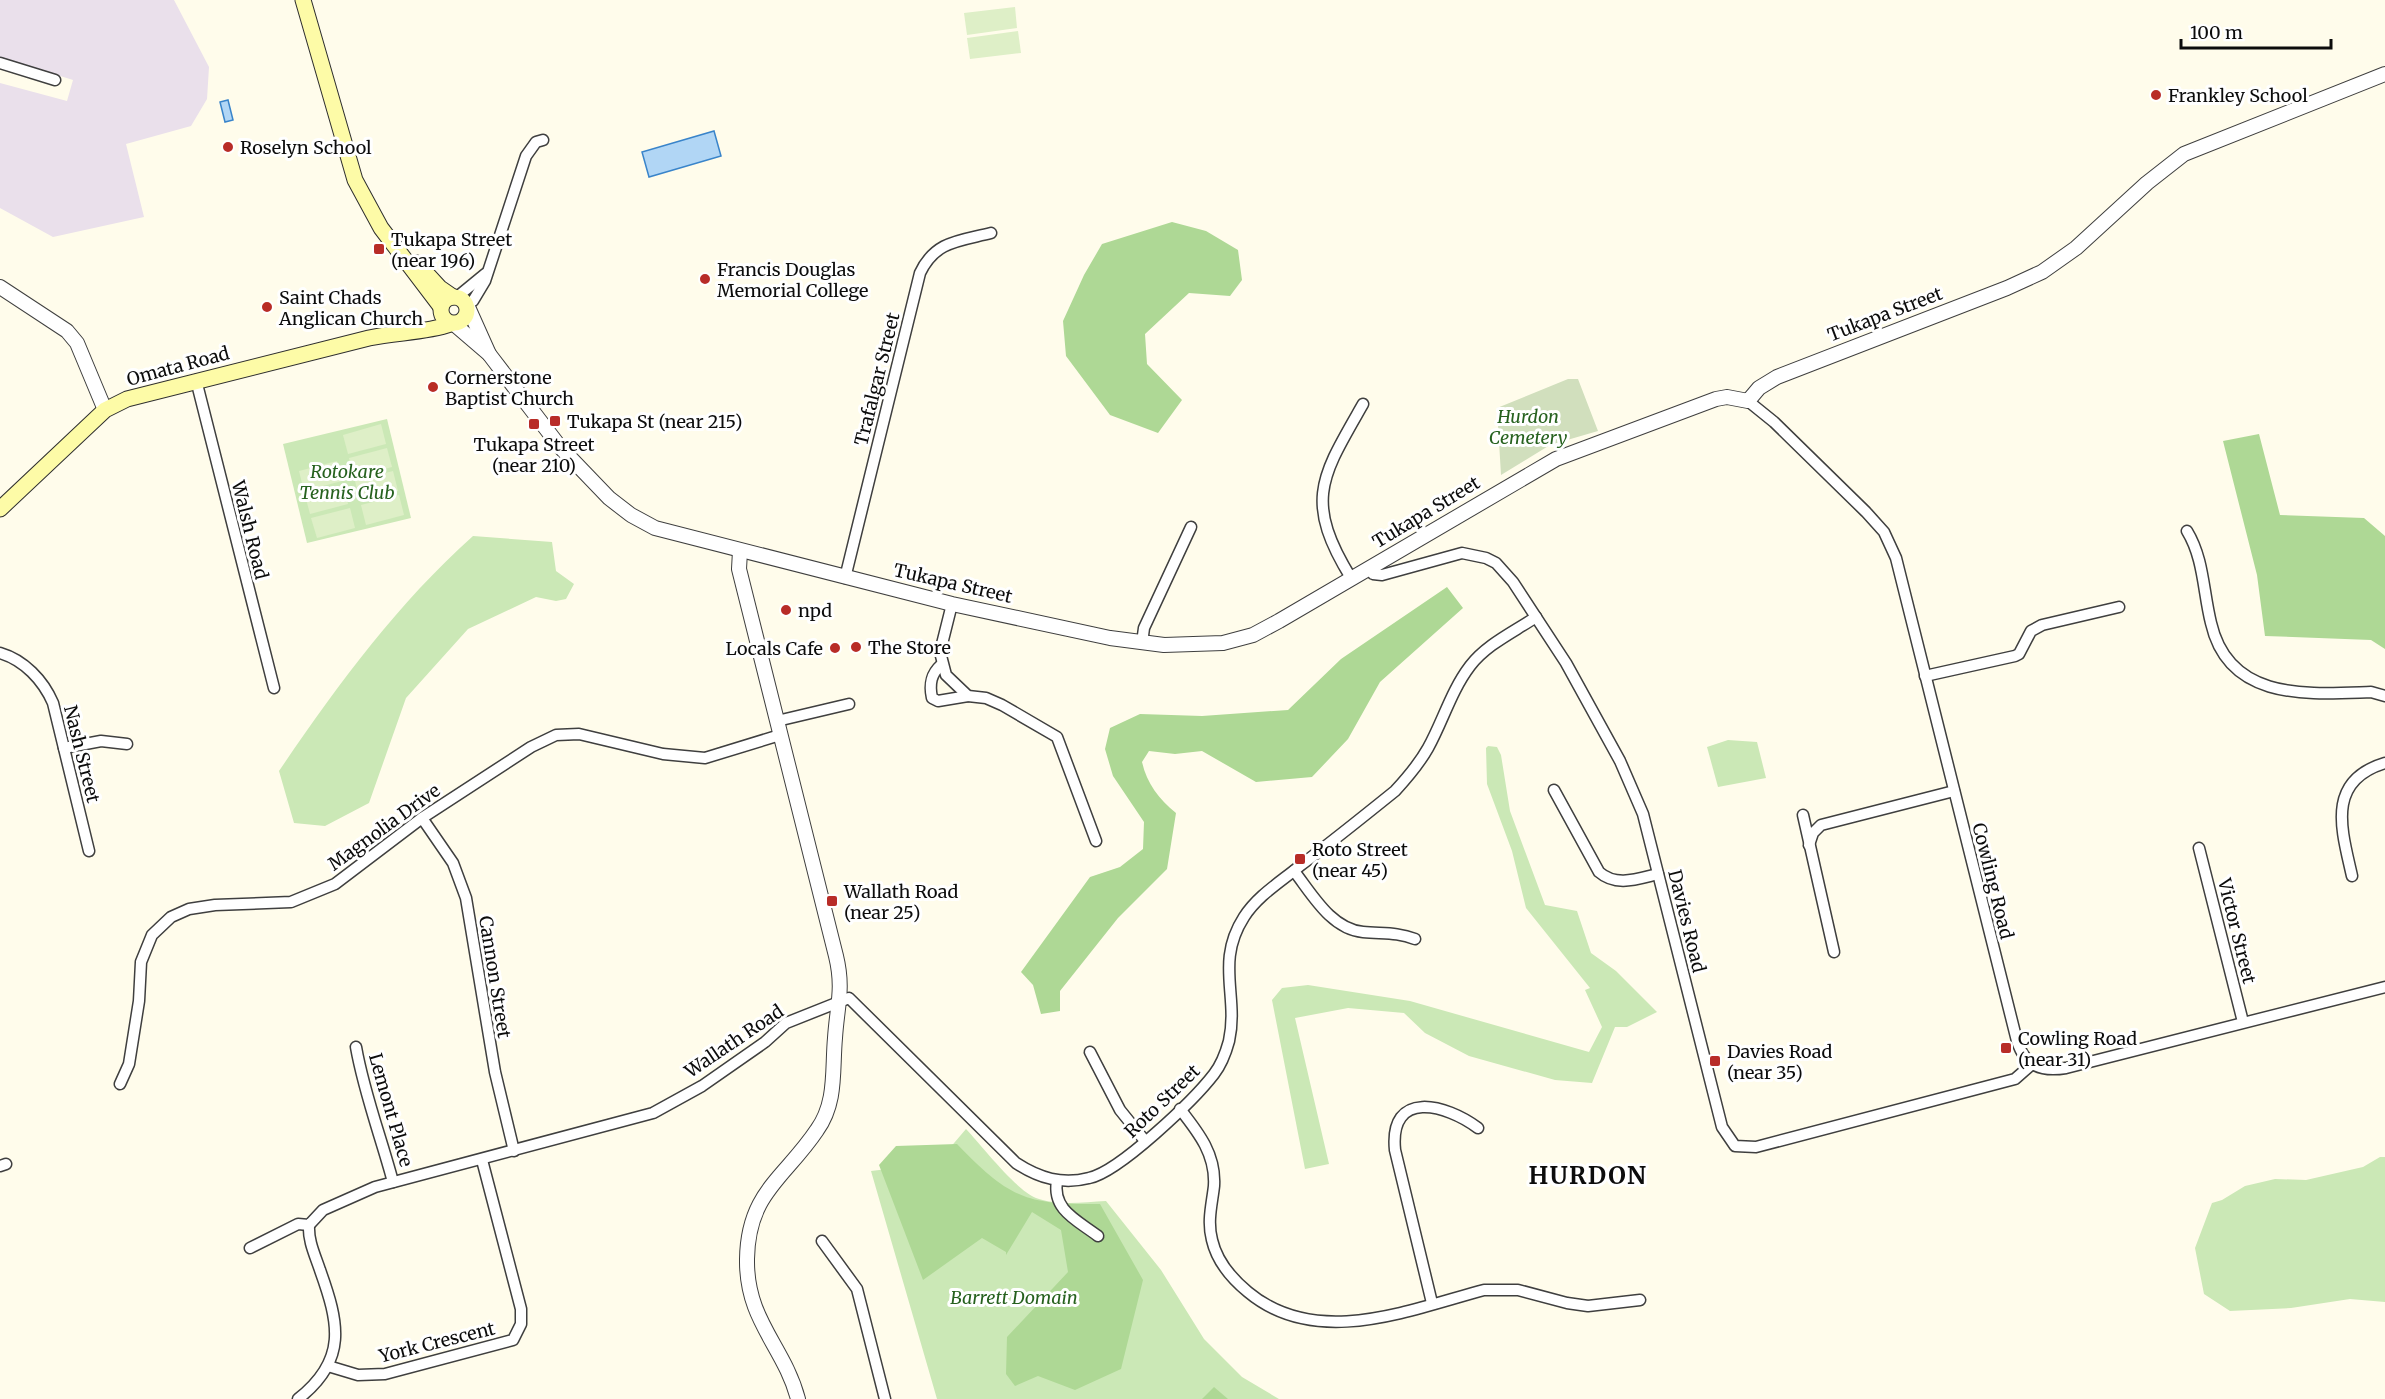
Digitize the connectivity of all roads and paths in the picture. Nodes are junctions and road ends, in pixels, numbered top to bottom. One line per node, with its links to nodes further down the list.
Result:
1 (303, 0): 7 (main road, Tukapa Street)
2 (0, 63): 4 (street)
3 (2385, 74): 15 (street, Tukapa Street)
4 (55, 80)
5 (543, 140): 9 (street)
6 (991, 233): 23 (street, Trafalgar Street)
7 (404, 255): 9 (main road, Tukapa Street); 10 (main road, Tukapa Street)
8 (0, 286): 17 (street)
9 (461, 301): 10 (main road); 11 (main road); 13 (street, Tukapa Street)
10 (441, 307): 11 (main road); 12 (main road, Omata Road)
11 (453, 324): 12 (main road, Omata Road); 13 (street, Tukapa Street)
12 (404, 331): 14 (main road, Omata Road)
13 (489, 354): 21 (street, Tukapa Street)
14 (196, 380): 17 (main road, Omata Road); 32 (street, Walsh Road)
15 (1748, 401): 22 (street, Tukapa Street); 31 (street, Cowling Road)
16 (1363, 404): 24 (street)
17 (105, 410): 18 (main road, Omata Road)
18 (0, 509)
19 (1191, 527): 28 (street)
20 (2187, 531): 34 (street)
21 (740, 551): 23 (street, Tukapa Street); 36 (street)
22 (1370, 568): 24 (street, Tukapa Street); 27 (street, Davies Road)
23 (845, 578): 25 (street, Tukapa Street)
24 (1351, 578): 28 (street, Tukapa Street)
25 (952, 604): 28 (street, Tukapa Street); 30 (street)
26 (2119, 607): 31 (street)
27 (1536, 617): 49 (street, Roto Street); 50 (street, Davies Road)
28 (1142, 642)
29 (0, 653): 39 (street, Nash Street)
30 (941, 665): 33 (street); 33 (street)
31 (1925, 676): 42 (street, Cowling Road)
32 (274, 688)
33 (968, 696): 45 (street)
34 (2385, 696)
35 (849, 704): 36 (street)
36 (777, 721): 37 (street)
37 (780, 735): 44 (street, Magnolia Drive); 55 (street)
38 (127, 744): 39 (street)
39 (64, 748): 48 (street, Nash Street)
40 (2385, 763): 51 (street)
41 (1554, 790): 50 (street)
42 (1954, 790): 46 (street); 59 (street, Cowling Road)
43 (1803, 815): 46 (street)
44 (422, 818): 60 (street, Magnolia Drive); 64 (street, Cannon Street)
45 (1096, 841)
46 (1809, 845): 53 (street)
47 (2199, 848): 56 (street, Victor Street)
48 (88, 851)
49 (1294, 871): 52 (street); 61 (street, Roto Street)
50 (1658, 874): 59 (street, Davies Road)
51 (2352, 876)
52 (1415, 939)
53 (1834, 952)
54 (2385, 987): 56 (street)
55 (839, 1002): 64 (street, Wallath Road); 66 (street, Roto Street); 76 (street)
56 (2243, 1022): 59 (street)
57 (356, 1047): 67 (street, Lemont Place)
58 (1090, 1052): 63 (street)
59 (2031, 1065)
60 (120, 1084)
61 (1180, 1109): 63 (street, Roto Street); 73 (street)
62 (1478, 1128): 73 (street)
63 (1144, 1141): 66 (street, Roto Street)
64 (514, 1151): 65 (street, Wallath Road)
65 (482, 1160): 67 (street, Wallath Road); 74 (street, York Crescent)
66 (1057, 1180): 69 (street)
67 (393, 1182): 68 (street, Wallath Road)
68 (309, 1225): 71 (street, Wallath Road); 74 (street)
69 (1098, 1236)
70 (822, 1241): 77 (street)
71 (250, 1248)
72 (1640, 1300): 73 (street)
73 (1432, 1304)
74 (328, 1366): 75 (street)
75 (298, 1399)
76 (798, 1399)
77 (885, 1399)

